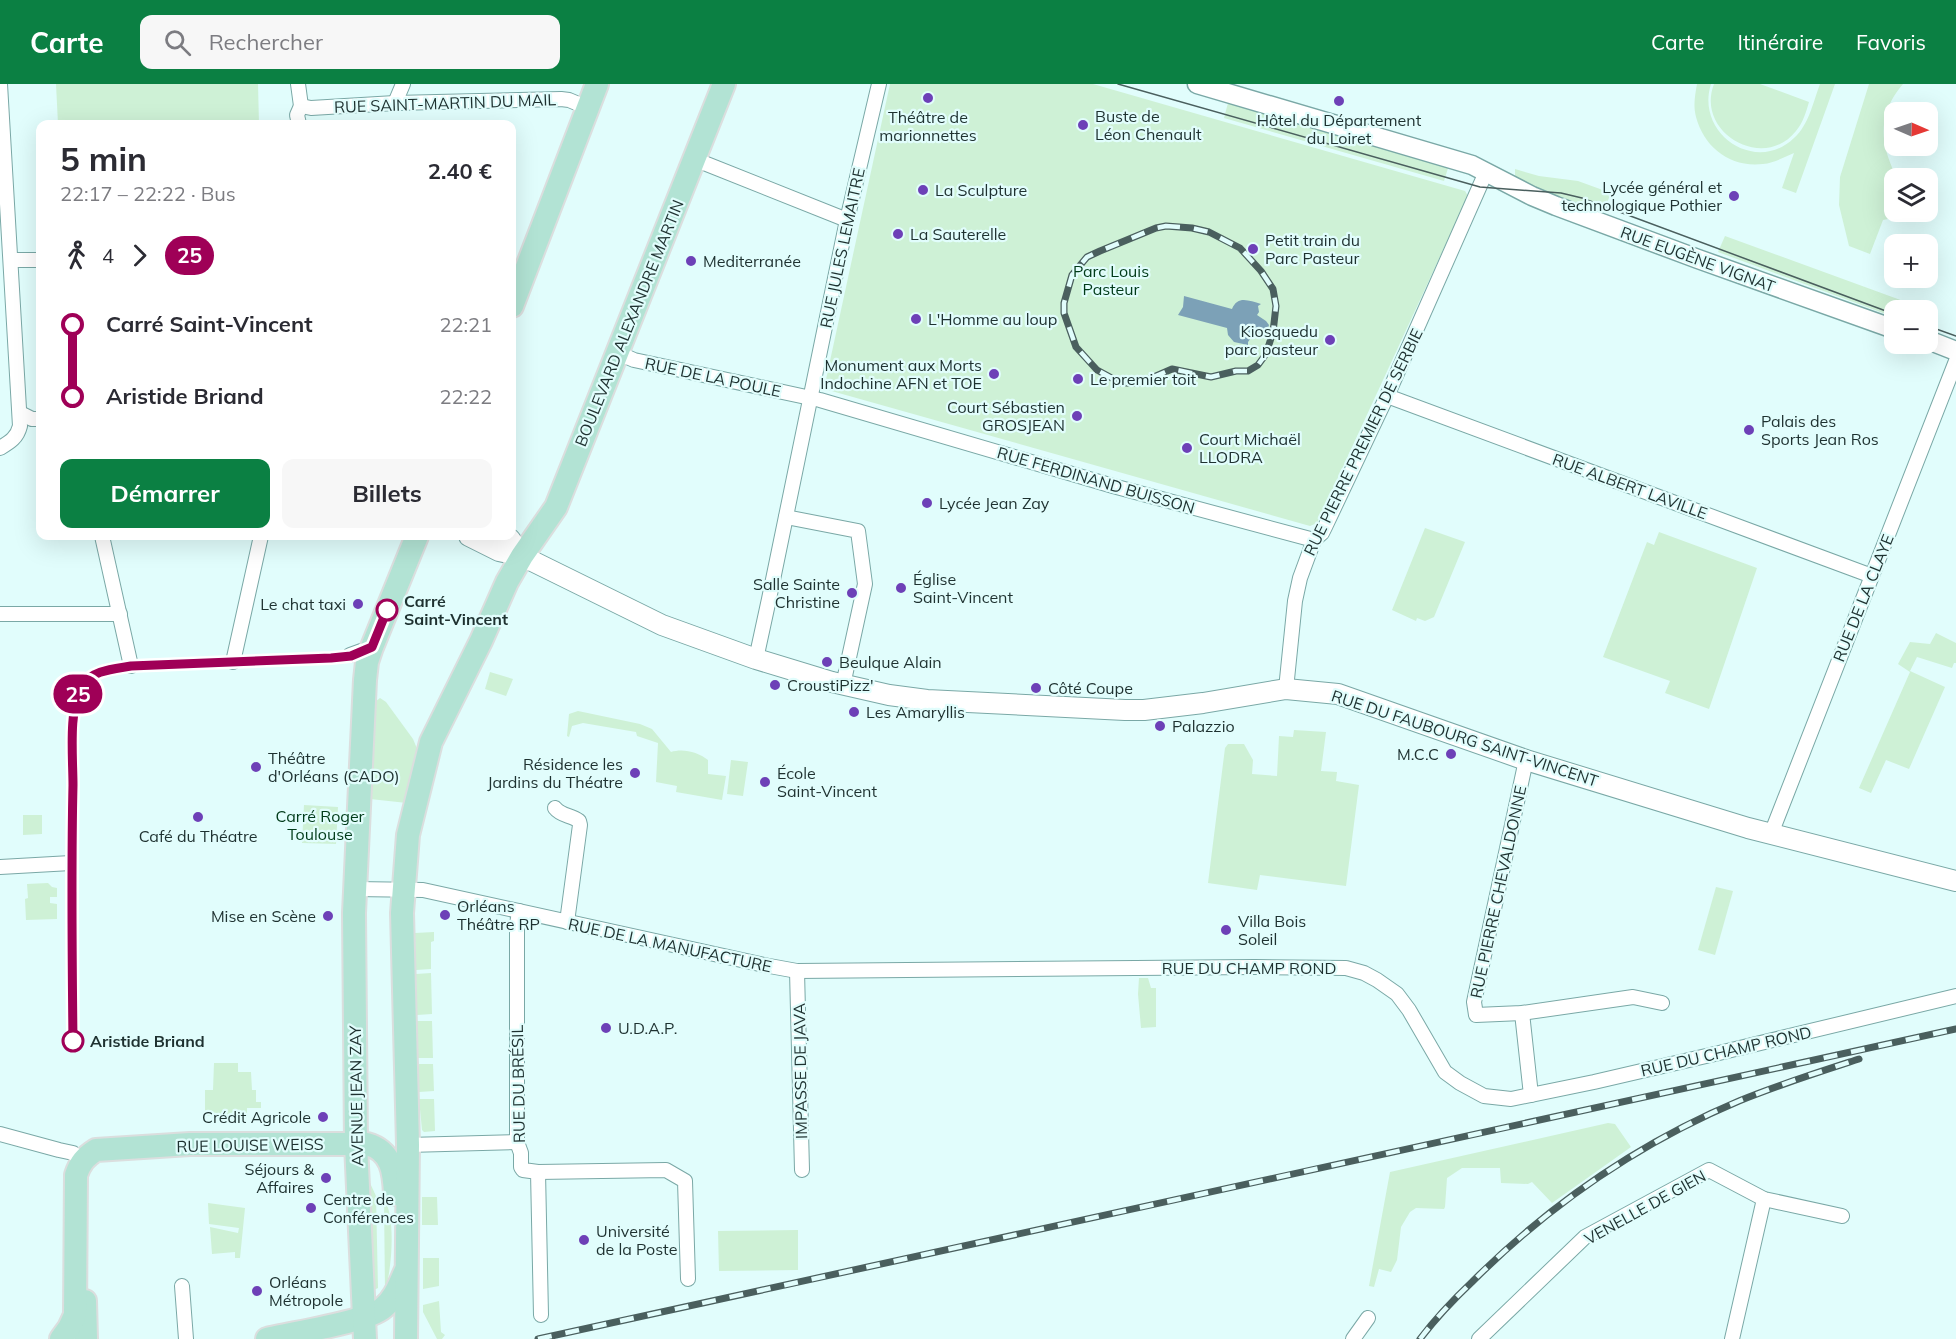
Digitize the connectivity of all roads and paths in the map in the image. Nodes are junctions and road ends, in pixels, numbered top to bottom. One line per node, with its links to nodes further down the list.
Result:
1 (0, 84): 24 (street)
2 (298, 84): 10 (street)
3 (402, 84): 8 (street)
4 (597, 84): 9 (main road)
5 (724, 84): 11 (main road, BOULEVARD ALEXANDRE MARTIN)
6 (879, 84): 13 (street, RUE JULES LEMAITRE)
7 (1202, 85): 12 (street, RUE EUGÈNE VIGNAT)
8 (395, 103): 9 (street, RUE SAINT-MARTIN DU MAIL); 10 (street, RUE SAINT-MARTIN DU MAIL)
9 (588, 108): 16 (main road)
10 (299, 115)
11 (694, 159): 13 (street); 20 (main road, BOULEVARD ALEXANDRE MARTIN)
12 (1486, 172): 17 (street, RUE EUGÈNE VIGNAT); 22 (street, RUE PIERRE PREMIER DE SERBIE)
13 (847, 220): 23 (street, RUE JULES LEMAITRE)
14 (17, 260): 15 (street)
15 (36, 260)
16 (516, 287)
17 (1884, 325)
18 (1938, 344): 19 (street)
19 (1956, 351)
20 (618, 353): 23 (street, RUE DE LA POULE); 34 (main road, BOULEVARD ALEXANDRE MARTIN)
21 (1956, 362): 35 (street, RUE DE LA CLAYE)
22 (1387, 396): 33 (street, RUE PIERRE PREMIER DE SERBIE); 35 (street, RUE ALBERT LAVILLE)
23 (810, 398): 27 (street, RUE JULES LEMAITRE); 33 (street, RUE FERDINAND BUISSON)
24 (20, 412): 25 (street); 26 (street)
25 (36, 419)
26 (0, 448)
27 (786, 517): 40 (street, RUE JULES LEMAITRE); 43 (street)
28 (103, 540): 37 (street)
29 (260, 540): 41 (street)
30 (415, 540): 38 (main road, AVENUE JEAN ZAY)
31 (477, 540): 34 (main road, RUE DU FAUBOURG SAINT-VINCENT)
32 (511, 540): 34 (main road, RUE DU FAUBOURG SAINT-VINCENT)
33 (1314, 540): 44 (street, RUE PIERRE PREMIER DE SERBIE)
34 (522, 556): 40 (main road, RUE DU FAUBOURG SAINT-VINCENT); 51 (main road, BOULEVARD ALEXANDRE MARTIN)
35 (1872, 576): 47 (street, RUE DE LA CLAYE)
36 (0, 614): 37 (street)
37 (120, 614): 42 (street)
38 (372, 647): 39 (street); 52 (main road, AVENUE JEAN ZAY)
39 (351, 656)
40 (756, 659): 43 (main road, RUE DU FAUBOURG SAINT-VINCENT)
41 (233, 662)
42 (131, 666)
43 (843, 685): 44 (main road, RUE DU FAUBOURG SAINT-VINCENT)
44 (1286, 689): 45 (main road, RUE DU FAUBOURG SAINT-VINCENT)
45 (1526, 760): 47 (main road, RUE DU FAUBOURG SAINT-VINCENT); 58 (street, RUE PIERRE CHEVALDONNE)
46 (555, 808): 54 (street)
47 (1771, 834): 50 (main road, RUE DU FAUBOURG SAINT-VINCENT)
48 (72, 863): 49 (street)
49 (0, 867)
50 (1956, 881)
51 (408, 883): 52 (street, RUE DE LA MANUFACTURE); 53 (street, RUE DE LA MANUFACTURE); 63 (main road)
52 (355, 889): 62 (main road, AVENUE JEAN ZAY)
53 (519, 911): 54 (street, RUE DE LA MANUFACTURE); 61 (street, RUE DU BRÉSIL)
54 (567, 922): 55 (street, RUE DE LA MANUFACTURE)
55 (797, 971): 59 (street, RUE DU CHAMP ROND); 65 (street, IMPASSE DE JAVA)
56 (1956, 996): 59 (street, RUE DU CHAMP ROND)
57 (1662, 1003): 58 (street, RUE PIERRE CHEVALDONNE)
58 (1522, 1013): 59 (street)
59 (1531, 1095)
60 (0, 1134): 64 (street)
61 (517, 1142): 63 (street); 66 (street, RUE DU BRÉSIL)
62 (356, 1144): 64 (main road, RUE LOUISE WEISS); 67 (main road, RUE LOUISE WEISS); 76 (main road, AVENUE JEAN ZAY)
63 (408, 1145): 67 (main road)
64 (78, 1157): 70 (main road)
65 (802, 1170)
66 (538, 1172): 72 (street); 75 (street)
67 (401, 1184): 71 (main road); 74 (main road)
68 (1764, 1199): 69 (street, VENELLE DE GIEN); 87 (street, VENELLE DE GIEN); 88 (street)
69 (1842, 1216)
70 (75, 1253): 79 (main road); 80 (main road)
71 (408, 1264): 74 (main road); 85 (main road)
72 (688, 1278)
73 (182, 1286): 81 (street)
74 (397, 1290): 76 (main road); 84 (main road)
75 (541, 1315)
76 (364, 1316): 78 (main road); 83 (main road, AVENUE JEAN ZAY)
77 (1368, 1318): 86 (street)
78 (272, 1338): 82 (main road)
79 (61, 1339)
80 (86, 1339)
81 (186, 1339)
82 (330, 1339)
83 (365, 1339)
84 (399, 1339)
85 (406, 1339)
86 (1353, 1339)
87 (1479, 1339)
88 (1732, 1339)

